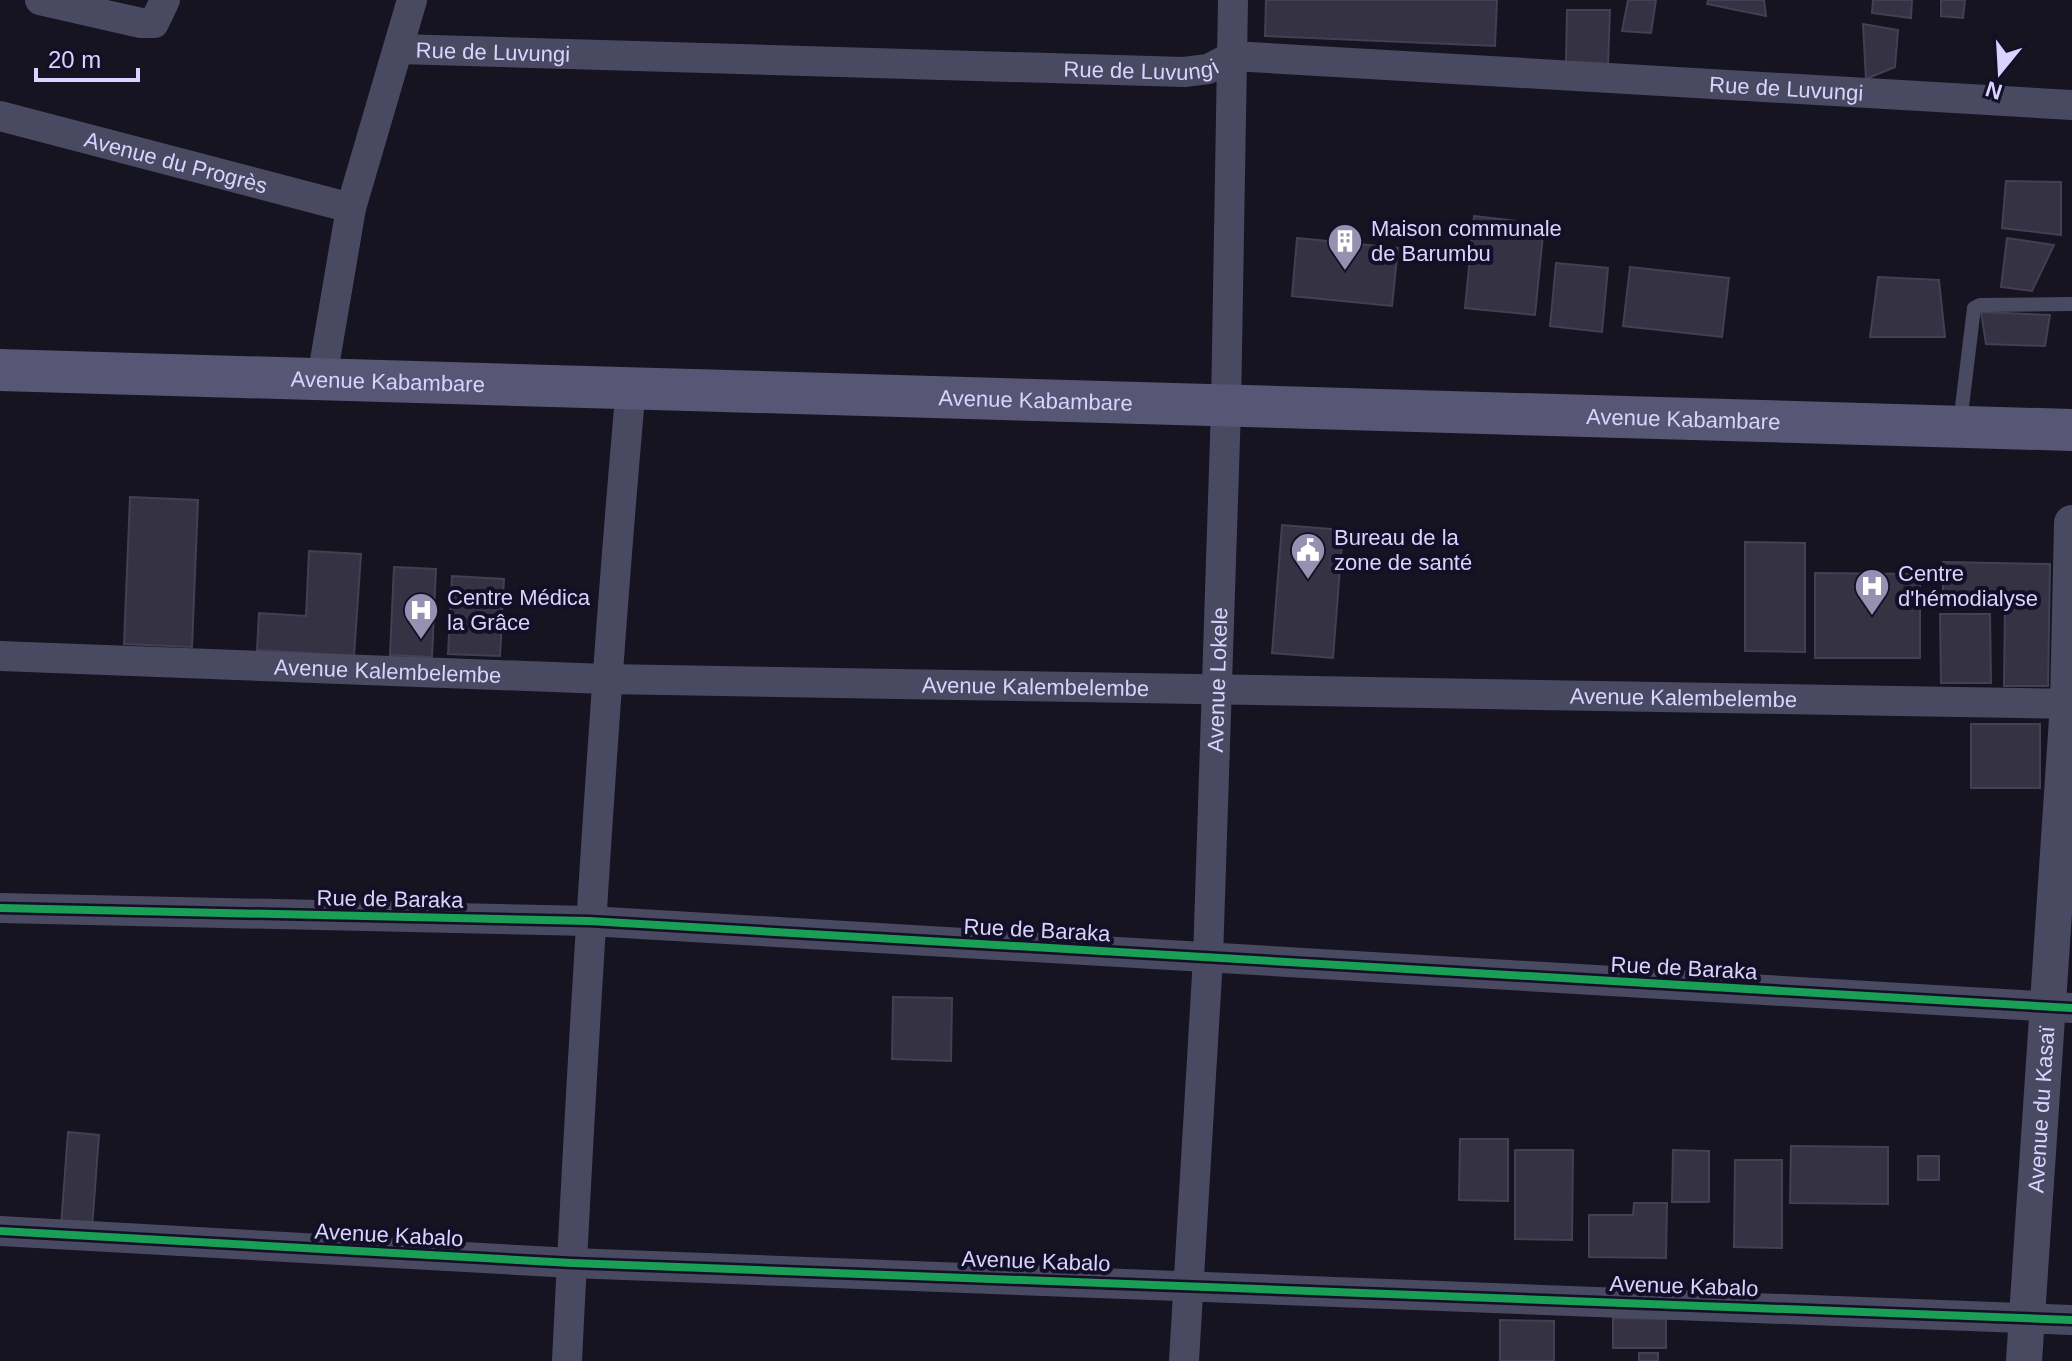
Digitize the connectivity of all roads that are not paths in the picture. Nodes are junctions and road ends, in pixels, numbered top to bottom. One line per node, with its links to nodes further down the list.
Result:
1 (40, 0): 2 (street)
2 (165, 0)
3 (412, 0): 5 (street)
4 (1233, 0): 6 (street, Avenue Lokele)
5 (399, 49): 6 (street, Rue de Luvungi); 9 (street)
6 (1233, 56): 7 (street, Rue de Luvungi); 14 (street, Avenue Lokele)
7 (2072, 105)
8 (0, 116): 9 (street, Avenue du Progrès)
9 (351, 208): 12 (street)
10 (2072, 304): 15 (lane)
11 (0, 370): 12 (main road, Avenue Kabambare)
12 (322, 378): 13 (main road, Avenue Kabambare)
13 (631, 386): 14 (main road, Avenue Kabambare); 19 (street)
14 (1226, 408): 15 (main road, Avenue Kabambare); 20 (street, Avenue Lokele)
15 (1959, 428): 16 (main road, Avenue Kabambare)
16 (2072, 430)
17 (2072, 523): 21 (street, Avenue du Kasaï)
18 (0, 656): 19 (street, Avenue Kalembelembe)
19 (605, 679): 20 (street, Avenue Kalembelembe); 23 (street)
20 (1216, 691): 21 (street, Avenue Kalembelembe); 24 (street, Avenue Lokele)
21 (2070, 704): 25 (street, Avenue du Kasaï)
22 (0, 908): 23 (street, Rue de Baraka)
23 (589, 921): 24 (street, Rue de Baraka); 27 (street)
24 (1208, 958): 25 (street, Rue de Baraka); 28 (street, Avenue Lokele)
25 (2061, 1008): 29 (street, Avenue du Kasaï)
26 (0, 1231): 27 (street, Avenue Kabalo)
27 (572, 1263): 28 (street, Avenue Kabalo); 31 (street)
28 (1187, 1284): 29 (street, Avenue Kabalo); 32 (street, Avenue Lokele)
29 (2026, 1319): 30 (street, Avenue Kabalo); 33 (street, Avenue du Kasaï)
30 (2072, 1320)
31 (567, 1361)
32 (1184, 1361)
33 (2024, 1361)

